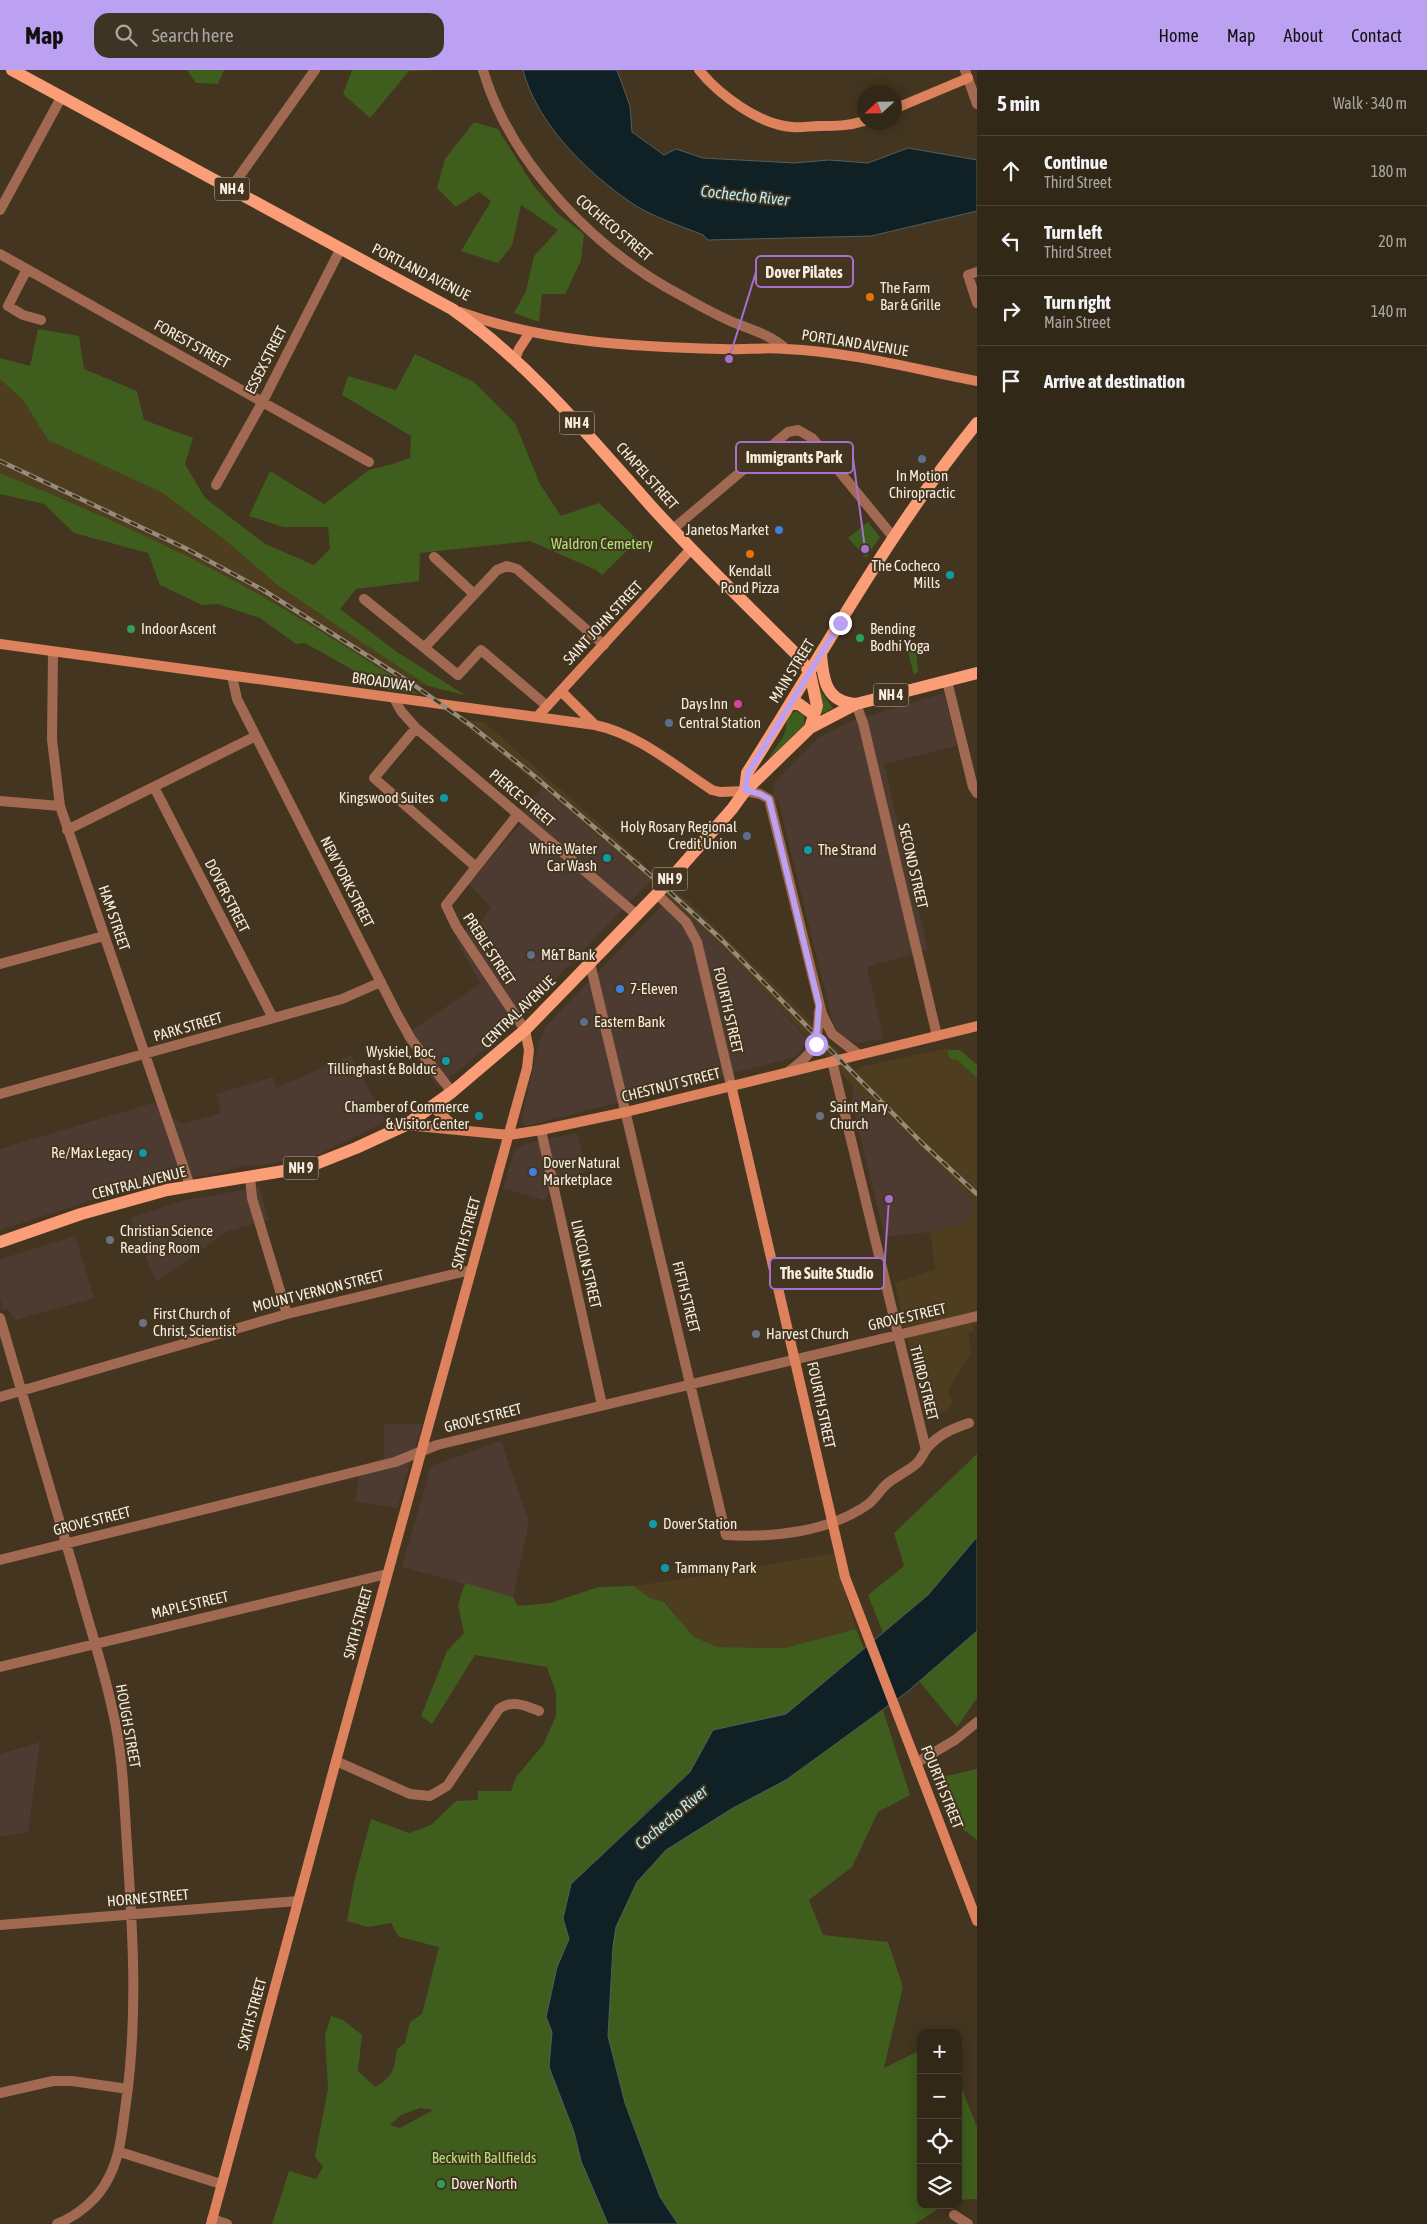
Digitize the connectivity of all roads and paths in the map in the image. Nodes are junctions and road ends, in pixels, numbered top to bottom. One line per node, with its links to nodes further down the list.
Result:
1 (12, 70): 6 (main road, PORTLAND AVENUE / NH 4)
2 (315, 70): 10 (street)
3 (483, 70): 21 (street, COCHECO STREET)
4 (699, 70): 9 (street)
5 (967, 74): 7 (street); 8 (street)
6 (62, 96): 10 (main road, PORTLAND AVENUE / NH 4); 11 (street)
7 (977, 104)
8 (902, 105)
9 (857, 123)
10 (231, 188): 12 (main road, PORTLAND AVENUE / NH 4)
11 (0, 210)
12 (341, 248): 18 (main road, PORTLAND AVENUE / NH 4); 24 (street, ESSEX STREET)
13 (0, 254): 14 (street, FOREST STREET)
14 (28, 269): 17 (street); 24 (street, FOREST STREET)
15 (972, 274): 16 (street)
16 (977, 302)
17 (4, 304): 19 (street)
18 (452, 308): 20 (street, PORTLAND AVENUE); 22 (main road, CHAPEL STREET / NH 4)
19 (41, 320)
20 (530, 332): 21 (street, PORTLAND AVENUE); 22 (street)
21 (785, 348): 23 (street, PORTLAND AVENUE)
22 (515, 359): 28 (main road, CHAPEL STREET / NH 4)
23 (977, 381)
24 (263, 401): 26 (street, FOREST STREET); 27 (street, ESSEX STREET)
25 (977, 423): 29 (main road, MAIN STREET)
26 (368, 462)
27 (216, 485)
28 (673, 529): 29 (street); 30 (main road, CHAPEL STREET / NH 4)
29 (894, 538): 38 (main road, MAIN STREET)
30 (691, 549): 35 (street, SAINT JOHN STREET); 39 (main road, CHAPEL STREET)
31 (434, 557): 32 (street)
32 (474, 594): 35 (street); 36 (street)
33 (364, 599): 36 (street)
34 (0, 644): 37 (street, BROADWAY)
35 (604, 645): 43 (street, SAINT JOHN STREET)
36 (425, 648): 47 (street)
37 (53, 652): 41 (street, BROADWAY); 58 (street, HAM STREET)
38 (822, 654): 39 (main road, MAIN STREET); 46 (main road)
39 (810, 673): 45 (main road, MAIN STREET / NH 9); 48 (main road)
40 (977, 673): 42 (main road, CENTRAL AVENUE / NH 4)
41 (232, 676): 44 (street, BROADWAY); 53 (street, NEW YORK STREET)
42 (947, 681): 46 (main road, CENTRAL AVENUE / NH 4); 56 (street)
43 (562, 690): 47 (street, SAINT JOHN STREET); 50 (street)
44 (394, 698): 49 (street, BROADWAY); 51 (street, PIERCE STREET)
45 (790, 704): 48 (main road); 55 (main road, MAIN STREET / NH 9)
46 (856, 704): 52 (main road, CENTRAL AVENUE / NH 4); 72 (street, SECOND STREET)
47 (547, 706): 49 (street, SAINT JOHN STREET)
48 (814, 715): 52 (main road)
49 (537, 717): 50 (street, BROADWAY)
50 (594, 725): 55 (street, BROADWAY)
51 (416, 728): 59 (street, PIERCE STREET); 61 (street)
52 (810, 728): 55 (main road, CENTRAL AVENUE / NH 4)
53 (256, 736): 54 (street); 67 (street, NEW YORK STREET)
54 (154, 787): 60 (street); 69 (street, DOVER STREET)
55 (745, 790): 62 (main road, CENTRAL AVENUE / NH 9); 68 (street)
56 (977, 793)
57 (0, 801): 58 (street)
58 (60, 806): 60 (street, HAM STREET)
59 (518, 814): 61 (street, PREBLE STREET); 63 (street, PIERCE STREET)
60 (67, 830): 64 (street, HAM STREET)
61 (476, 866): 71 (street, PREBLE STREET)
62 (657, 894): 63 (main road, CENTRAL AVENUE / NH 9); 77 (street, FOURTH STREET)
63 (637, 915): 65 (main road, CENTRAL AVENUE / NH 9)
64 (104, 936): 66 (street); 73 (street, HAM STREET)
65 (590, 963): 71 (main road, CENTRAL AVENUE / NH 9); 81 (street, FIFTH STREET)
66 (0, 964)
67 (381, 982): 69 (street, PARK STREET); 78 (street, NEW YORK STREET)
68 (819, 1005): 74 (street); 76 (street)
69 (273, 1018): 73 (street, PARK STREET)
70 (977, 1026): 72 (street, CHESTNUT STREET)
71 (525, 1030): 78 (main road, CENTRAL AVENUE / NH 9); 85 (street, SIXTH STREET)
72 (937, 1036): 74 (street, CHESTNUT STREET)
73 (145, 1054): 79 (street, PARK STREET); 87 (street, HAM STREET)
74 (858, 1054): 75 (street, CHESTNUT STREET)
75 (832, 1061): 76 (street, CHESTNUT STREET); 93 (street, THIRD STREET)
76 (788, 1072): 77 (street, CHESTNUT STREET)
77 (731, 1085): 81 (street, CHESTNUT STREET); 94 (street, FOURTH STREET)
78 (452, 1092): 80 (main road, CENTRAL AVENUE / NH 9)
79 (0, 1094)
80 (433, 1107): 82 (main road, CENTRAL AVENUE / NH 9); 83 (street)
81 (626, 1112): 84 (street, CHESTNUT STREET); 95 (street, FIFTH STREET)
82 (406, 1125): 83 (street, CHESTNUT STREET); 86 (main road, CENTRAL AVENUE / NH 9)
83 (457, 1129): 85 (street, CHESTNUT STREET)
84 (541, 1130): 85 (street, CHESTNUT STREET); 98 (street, LINCOLN STREET)
85 (508, 1135): 89 (street, SIXTH STREET)
86 (250, 1177): 87 (main road, CENTRAL AVENUE / NH 9); 90 (street)
87 (190, 1186): 88 (main road, CENTRAL AVENUE / NH 9)
88 (0, 1242)
89 (471, 1270): 90 (street, MOUNT VERNON STREET); 101 (street, SIXTH STREET)
90 (287, 1314): 96 (street, MOUNT VERNON STREET)
91 (977, 1316): 93 (street, GROVE STREET)
92 (0, 1318): 96 (street, HOUGH STREET)
93 (897, 1335): 94 (street, GROVE STREET); 100 (street, THIRD STREET)
94 (795, 1359): 95 (street, GROVE STREET); 102 (street, FOURTH STREET)
95 (692, 1384): 98 (street, GROVE STREET); 102 (street, FIFTH STREET)
96 (21, 1391): 97 (street, MOUNT VERNON STREET); 103 (street, HOUGH STREET)
97 (0, 1397)
98 (602, 1405): 101 (street, GROVE STREET)
99 (969, 1423): 100 (street)
100 (926, 1450): 102 (street)
101 (422, 1452): 103 (street, GROVE STREET); 105 (street, SIXTH STREET)
102 (831, 1522): 111 (street, FOURTH STREET)
103 (66, 1543): 104 (street, GROVE STREET); 106 (street, HOUGH STREET)
104 (0, 1560)
105 (387, 1574): 106 (street, MAPLE STREET); 110 (street, SIXTH STREET)
106 (95, 1643): 107 (street, MAPLE STREET); 113 (street, HOUGH STREET)
107 (0, 1667)
108 (540, 1711): 110 (street)
109 (977, 1722): 111 (street)
110 (336, 1762): 112 (street, SIXTH STREET)
111 (916, 1763): 114 (street, FOURTH STREET)
112 (298, 1900): 113 (street, HORNE STREET); 119 (street, SIXTH STREET)
113 (132, 1915): 115 (street, HORNE STREET); 116 (street, HOUGH STREET)
114 (977, 1921)
115 (0, 1925)
116 (128, 2089): 117 (street); 118 (street, HOUGH STREET)
117 (0, 2093)
118 (120, 2152): 119 (street); 122 (street, HOUGH STREET)
119 (222, 2184): 121 (street, SIXTH STREET)
120 (954, 2215): 124 (street)
121 (212, 2222): 123 (street)
122 (57, 2224)
123 (227, 2224)
124 (968, 2224)

